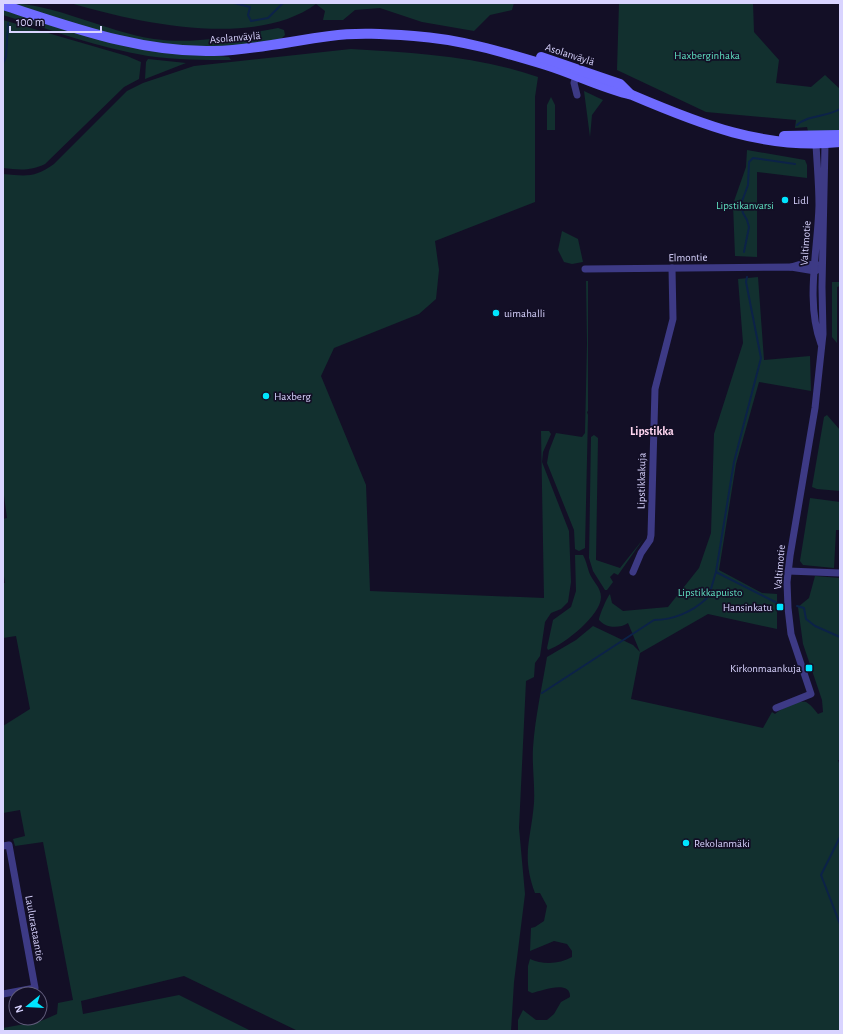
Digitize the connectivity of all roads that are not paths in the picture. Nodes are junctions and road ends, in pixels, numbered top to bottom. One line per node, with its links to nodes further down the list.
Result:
1 (3, 5): 3 (main road, Asolanväylä)
2 (840, 135): 3 (main road, Asolanväylä)
3 (820, 141): 4 (main road, Asolanväylä); 5 (street, Valtimotie); 7 (street, Valtimotie)
4 (840, 142)
5 (815, 263): 6 (street, Elmontie); 7 (street); 10 (street, Valtimotie)
6 (791, 267): 8 (street, Elmontie); 10 (street, Elmontie)
7 (822, 267): 10 (street); 11 (street, Valtimotie)
8 (672, 268): 9 (street, Elmontie); 13 (street, Lipstikkakuja)
9 (585, 270)
10 (814, 272): 11 (street, Valtimotie)
11 (821, 344): 12 (street, Valtimotie)
12 (788, 571): 14 (street); 15 (street, Valtimotie)
13 (633, 572)
14 (840, 573)
15 (776, 708)
16 (3, 846): 17 (street, Laulurastaantie)
17 (3, 994)

